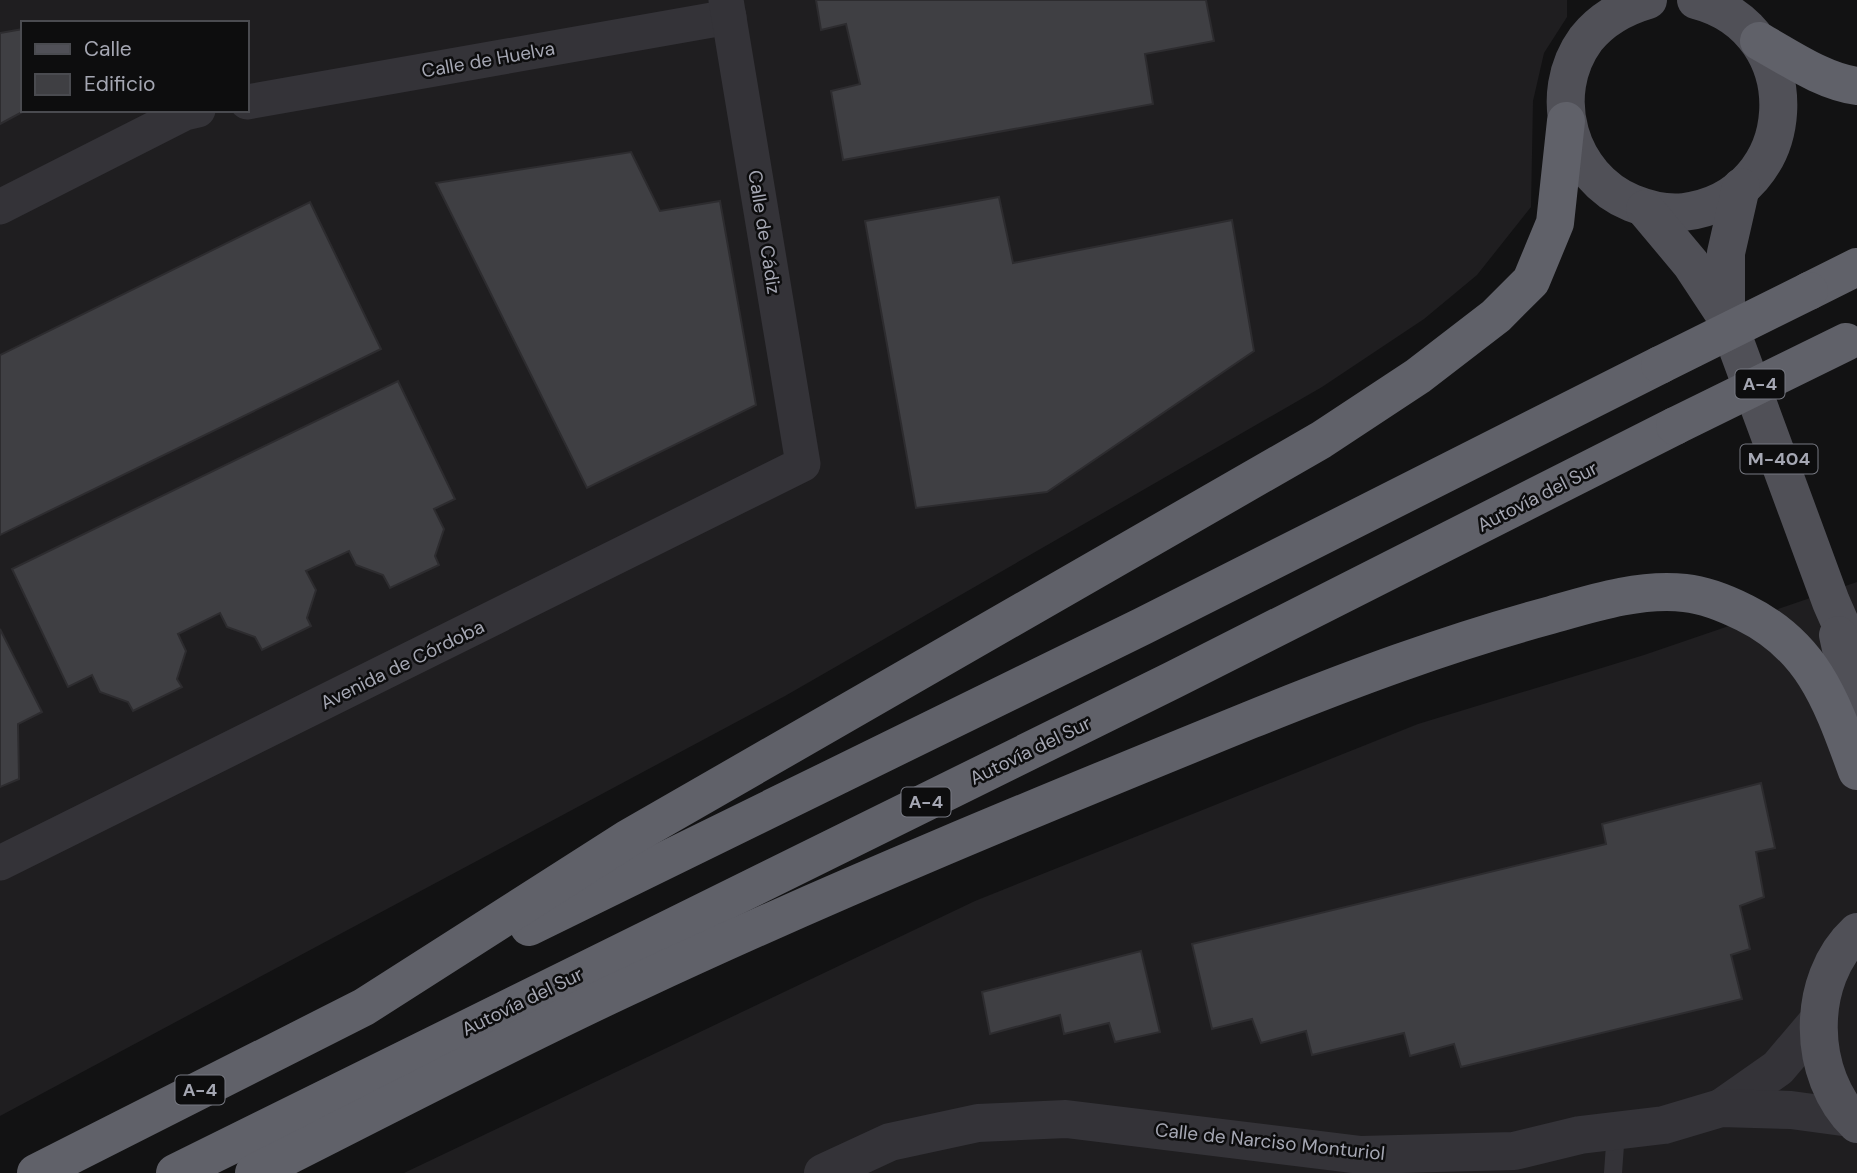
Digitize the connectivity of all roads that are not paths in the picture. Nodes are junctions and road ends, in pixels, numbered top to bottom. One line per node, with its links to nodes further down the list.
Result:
1 (1589, 0): 5 (main road, M-404)
2 (1648, 0): 5 (main road, M-404)
3 (1696, 0): 6 (main road, M-404)
4 (727, 8): 8 (street, Calle de Huelva); 17 (street, Calle de Cádiz)
5 (1587, 39): 10 (main road, M-404)
6 (1759, 41): 7 (highway); 11 (main road, M-404)
7 (1857, 86)
8 (248, 102)
9 (189, 112): 12 (street)
10 (1566, 121): 13 (main road, M-404); 24 (highway)
11 (1741, 187): 13 (main road, M-404); 15 (main road, M-404)
12 (0, 207)
13 (1645, 209): 15 (main road, M-404)
14 (1857, 267): 24 (highway, A-4, bridge)
15 (1726, 317): 18 (main road, M-404)
16 (1852, 339): 32 (highway, Autovía del Sur / A-4, bridge)
17 (803, 464): 22 (street, Avenida de Córdoba)
18 (1831, 602): 19 (main road, M-404); 20 (main road, M-404)
19 (1857, 661)
20 (1857, 722)
21 (1857, 771): 33 (highway)
22 (0, 863)
23 (1856, 928): 25 (main road)
24 (364, 1007): 31 (highway, A-4)
25 (1818, 1021): 26 (street, Calle de Narciso Monturiol); 27 (main road)
26 (1721, 1108): 27 (street, Calle de Narciso Monturiol); 28 (street, Calle de Narciso Monturiol)
27 (1854, 1121)
28 (1616, 1131): 30 (street, Calle de Narciso Monturiol); 35 (lane)
29 (1393, 1163): 30 (street, Calle de Narciso Monturiol); 34 (street, Calle de Narciso Monturiol)
30 (1466, 1163)
31 (36, 1173)
32 (175, 1173)
33 (254, 1173)
34 (823, 1173)
35 (1613, 1173)

